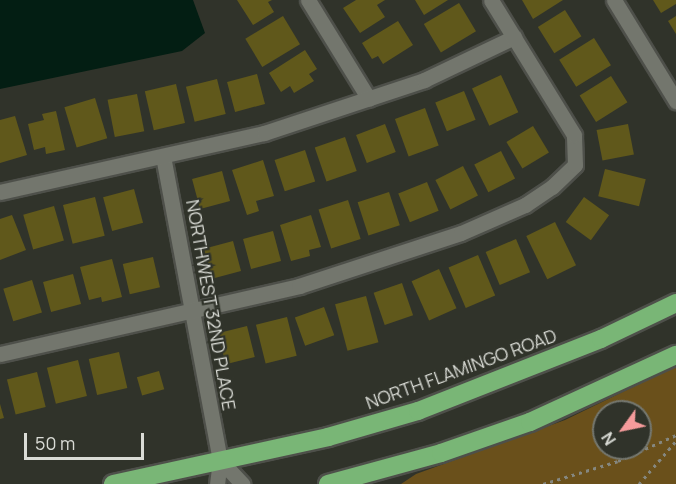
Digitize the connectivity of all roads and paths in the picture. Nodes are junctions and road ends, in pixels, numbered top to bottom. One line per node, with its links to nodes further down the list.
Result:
1 (308, 0): 5 (street)
2 (491, 0): 4 (street)
3 (614, 0): 6 (street)
4 (514, 37): 5 (street); 10 (street)
5 (369, 99): 7 (street)
6 (676, 101)
7 (163, 156): 8 (street); 10 (street, NORTHWEST 32ND PLACE)
8 (0, 192)
9 (676, 303): 15 (highway, NORTH FLAMINGO ROAD)
10 (192, 308): 11 (street); 15 (street, NORTHWEST 32ND PLACE)
11 (0, 354)
12 (676, 355): 19 (highway)
13 (676, 435): 20 (path)
14 (676, 441): 21 (path)
15 (220, 460): 16 (highway, NORTH FLAMINGO ROAD); 17 (street, NORTHWEST 32ND PLACE); 18 (street)
16 (113, 484)
17 (217, 484)
18 (242, 484)
19 (328, 484)
20 (543, 484)
21 (639, 484)

